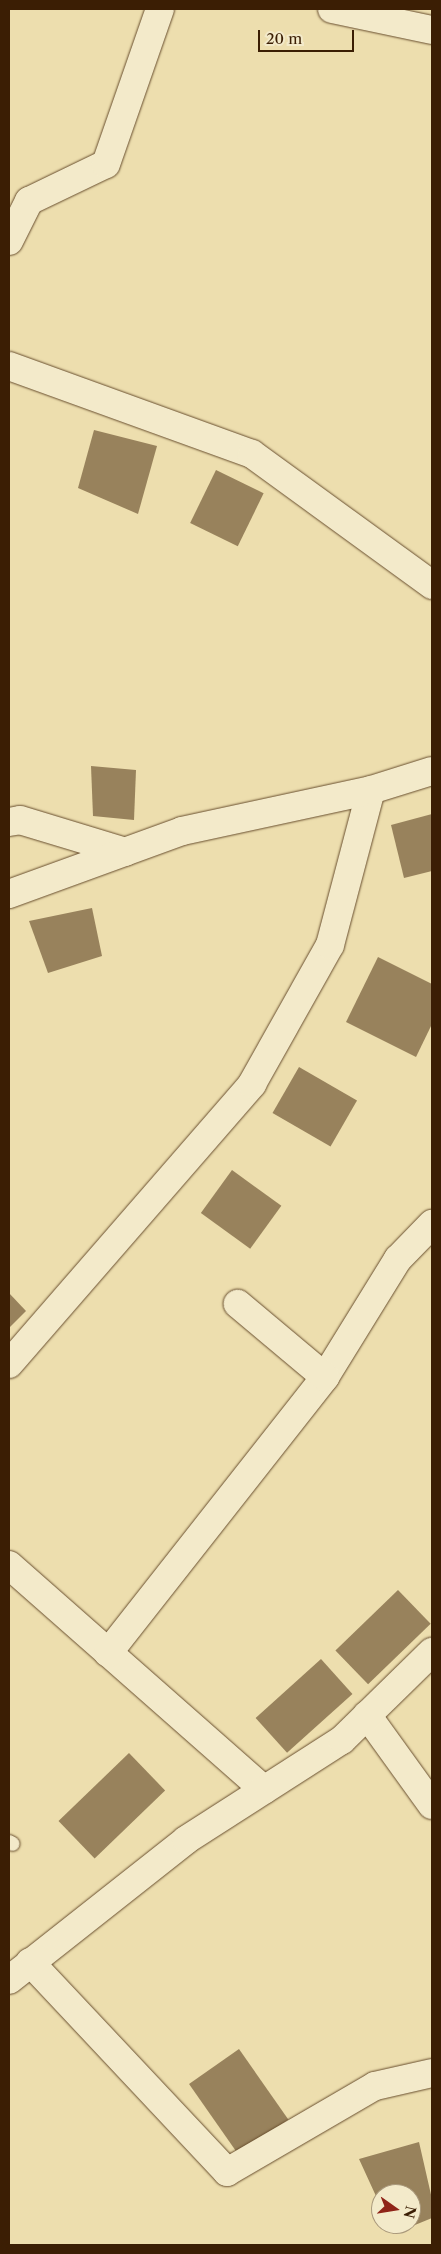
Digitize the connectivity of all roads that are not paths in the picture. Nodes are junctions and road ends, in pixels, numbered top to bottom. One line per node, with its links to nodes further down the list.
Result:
1 (160, 9): 4 (street)
2 (332, 9): 3 (street)
3 (432, 30)
4 (9, 241)
5 (9, 366): 6 (street)
6 (432, 585)
7 (432, 771): 8 (street)
8 (371, 790): 10 (street); 14 (street)
9 (9, 822): 10 (street)
10 (125, 852): 11 (street)
11 (9, 894)
12 (432, 1224): 15 (street)
13 (238, 1304): 15 (street)
14 (9, 1364)
15 (325, 1377): 18 (street)
16 (9, 1565): 18 (street)
17 (432, 1652): 19 (street)
18 (108, 1653): 20 (street)
19 (367, 1715): 20 (street); 21 (street)
20 (264, 1790): 22 (street)
21 (432, 1805)
22 (30, 1962): 23 (street); 24 (street)
23 (9, 1980)
24 (432, 2073)

